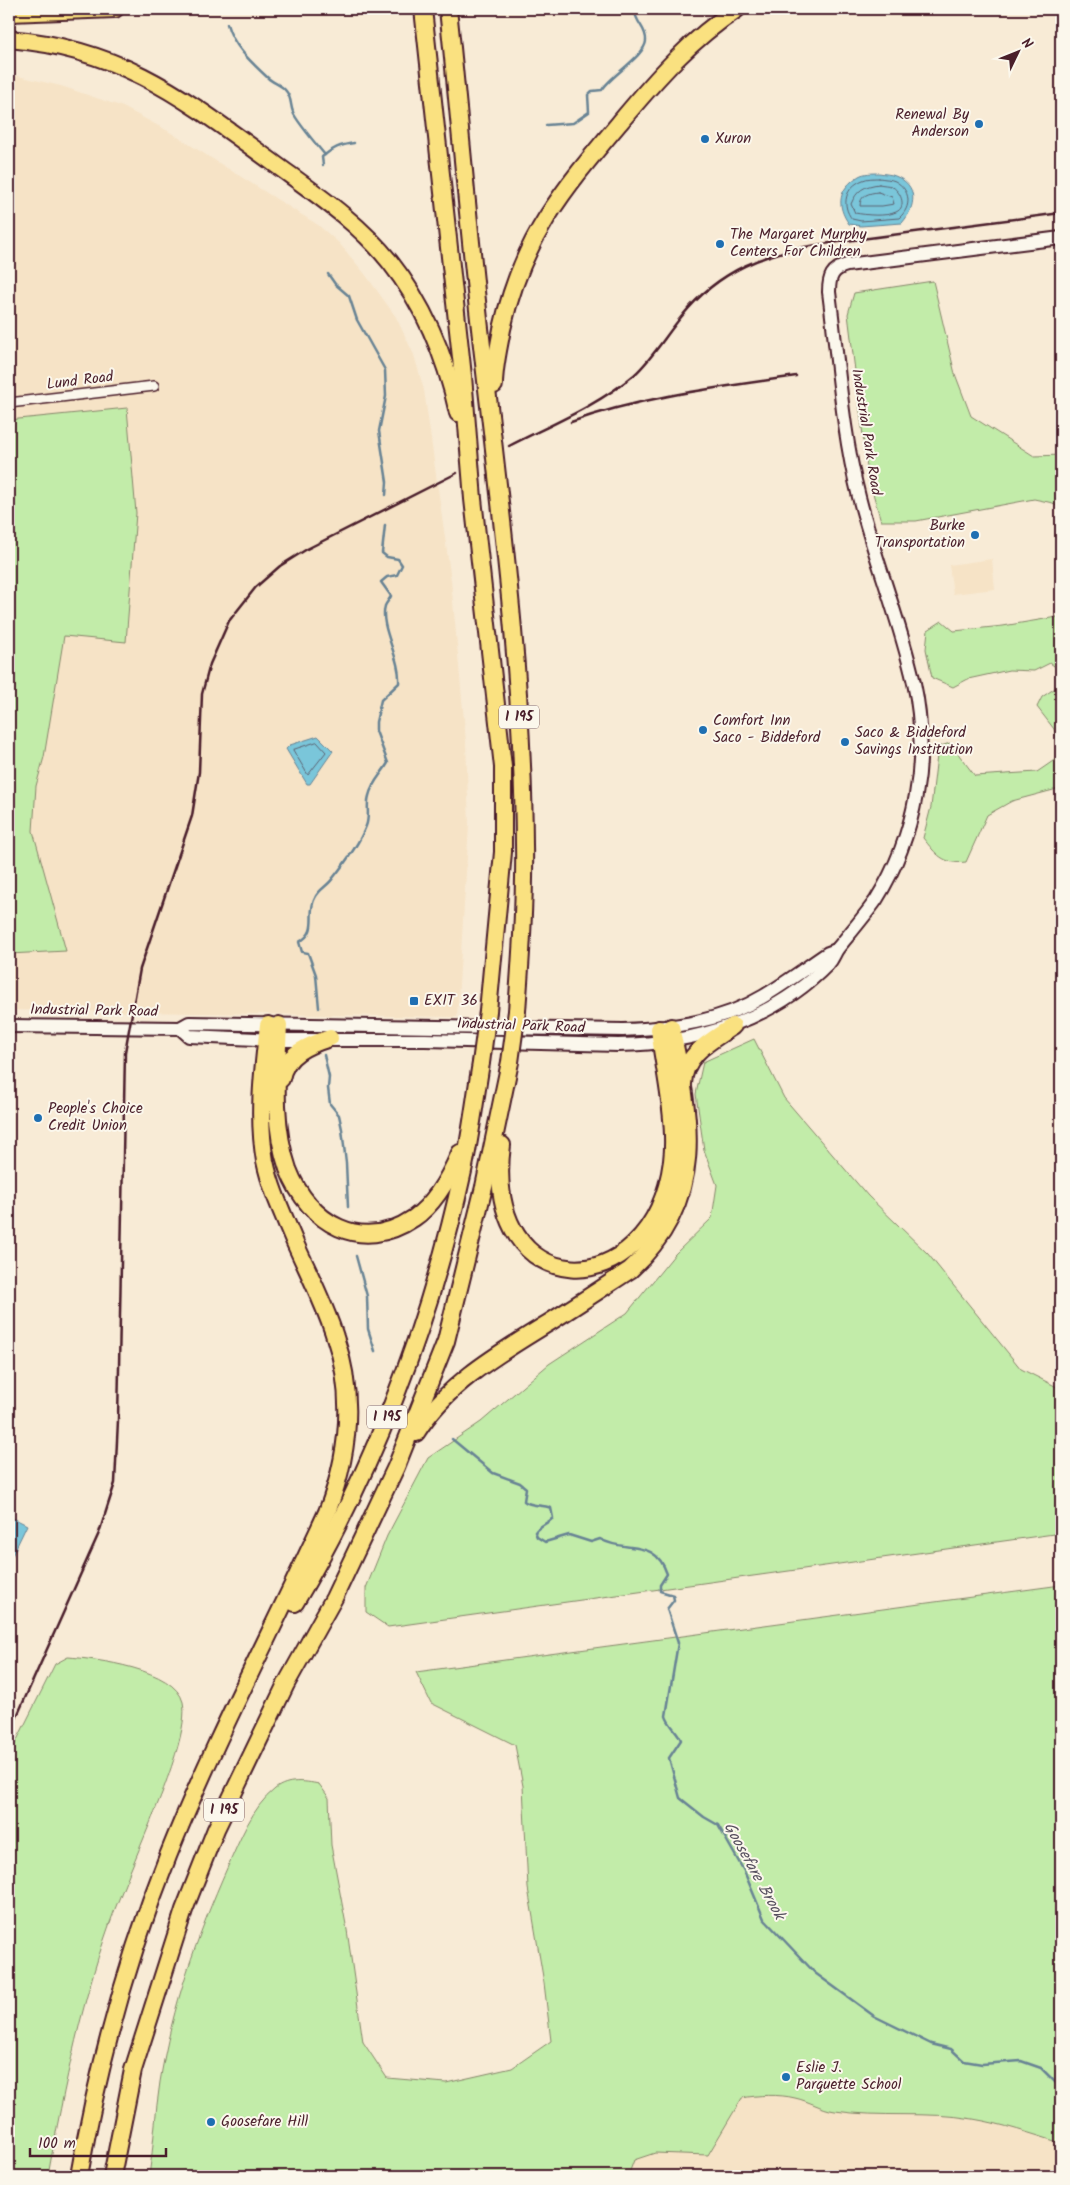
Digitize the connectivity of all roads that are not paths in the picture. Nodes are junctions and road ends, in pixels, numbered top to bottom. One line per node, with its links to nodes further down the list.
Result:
1 (115, 9): 3 (highway)
2 (737, 9): 10 (highway)
3 (9, 13)
4 (423, 14): 11 (highway)
5 (449, 14): 10 (highway)
6 (9, 40): 11 (highway)
7 (1061, 238): 12 (street, Industrial Park Road)
8 (154, 386): 9 (street, Lund Road)
9 (9, 403)
10 (493, 424): 18 (highway, I 195, bridge)
11 (473, 499): 21 (highway, I 195, bridge)
12 (836, 950): 14 (street, Industrial Park Road); 16 (street, Industrial Park Road)
13 (9, 1026): 15 (street, Industrial Park Road)
14 (732, 1026): 16 (street, Industrial Park Road); 20 (highway)
15 (273, 1032): 16 (street, Industrial Park Road); 17 (street, Industrial Park Road); 19 (highway); 23 (highway)
16 (666, 1035): 17 (street, Industrial Park Road); 18 (highway); 20 (highway)
17 (330, 1038): 19 (highway)
18 (510, 1062): 22 (highway, I 195)
19 (278, 1096): 21 (highway)
20 (683, 1096): 22 (highway)
21 (472, 1123): 23 (highway, I 195)
22 (396, 1467): 25 (highway, I 195)
23 (244, 1689): 24 (highway, I 195)
24 (79, 2176)
25 (112, 2176)

